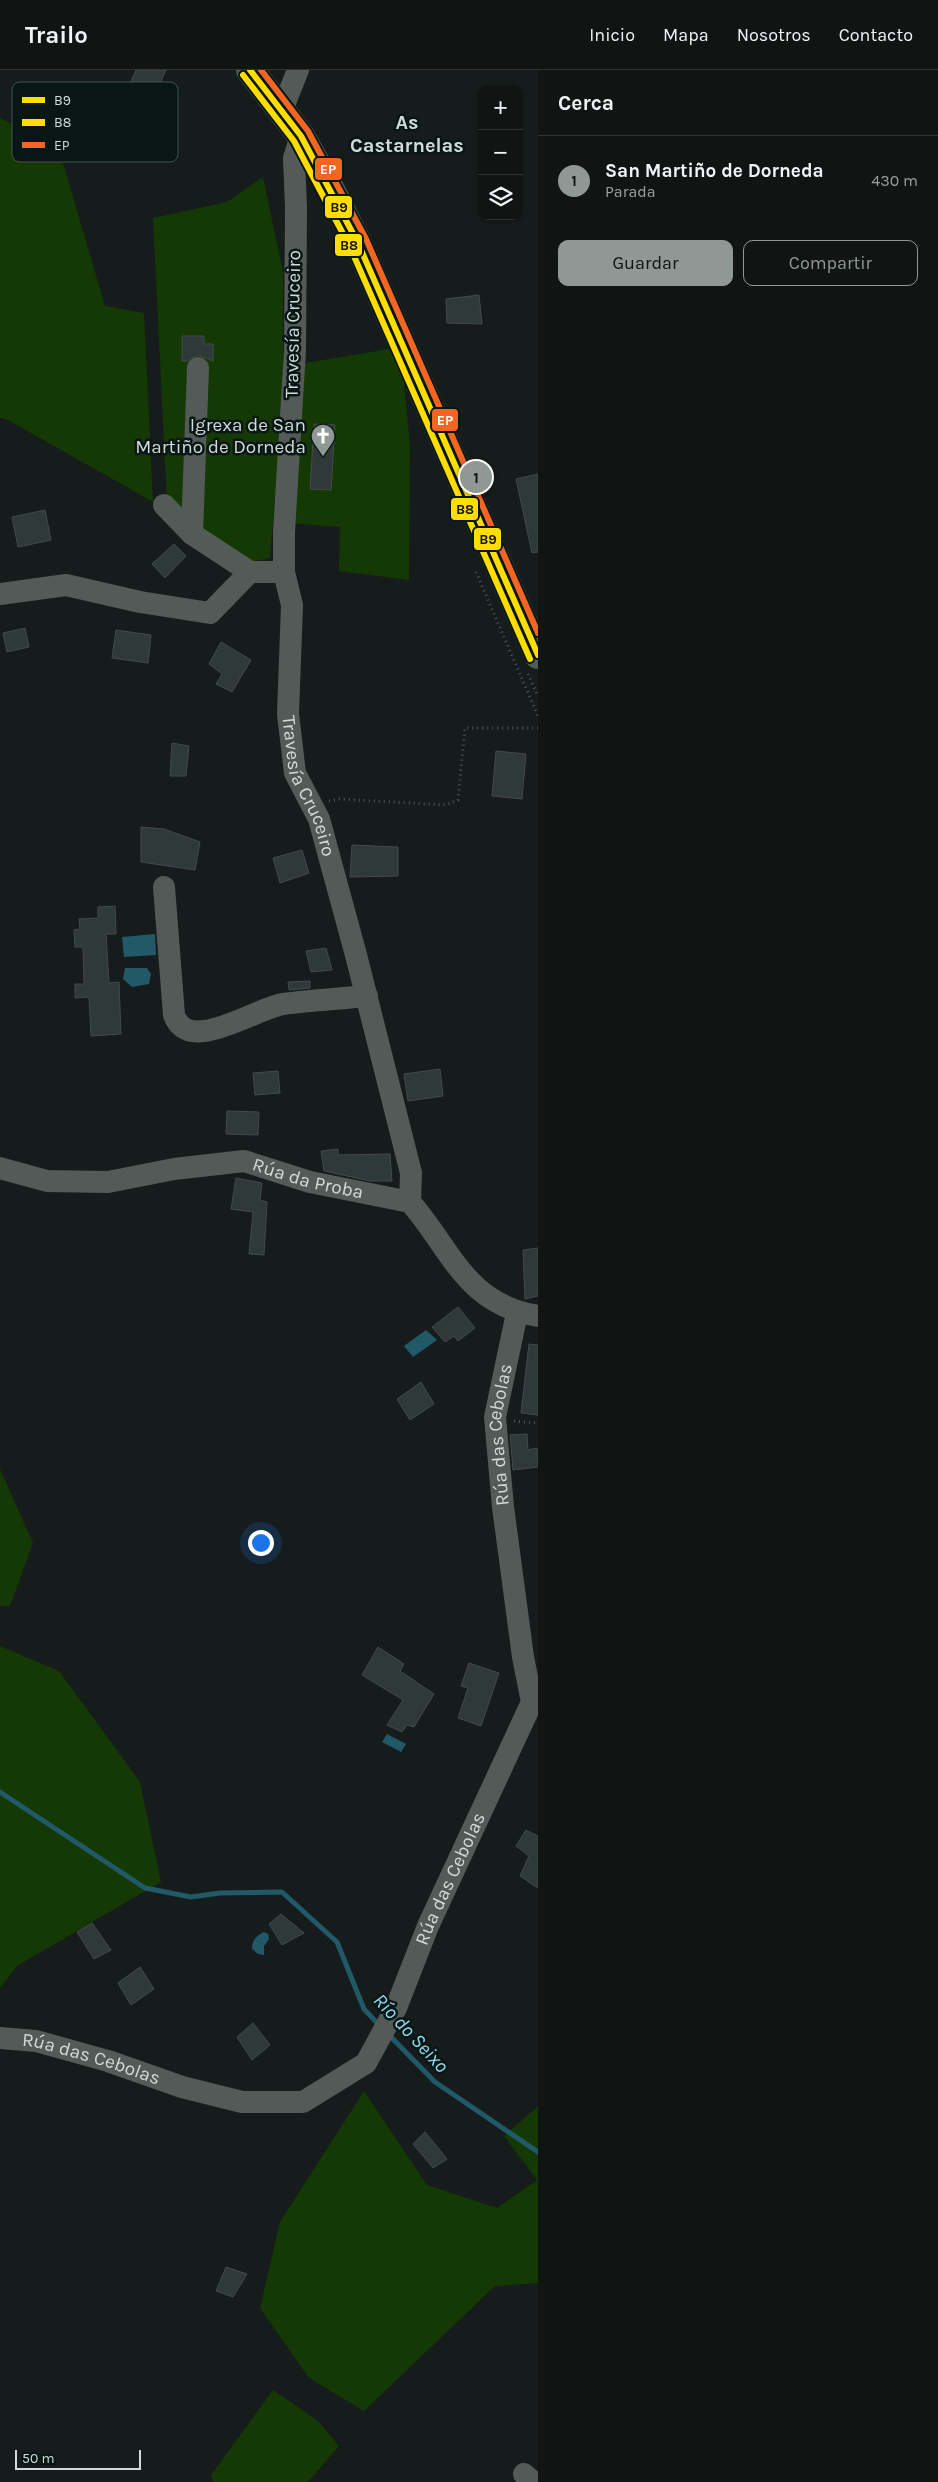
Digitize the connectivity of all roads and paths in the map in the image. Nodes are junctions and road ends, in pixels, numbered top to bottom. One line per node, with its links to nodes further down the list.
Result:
1 (250, 70): 3 (main road)
2 (298, 70): 3 (street)
3 (282, 110): 4 (main road)
4 (301, 136): 9 (street, Travesía Cruceiro); 11 (main road)
5 (198, 368): 7 (street)
6 (164, 505): 7 (street)
7 (192, 534): 8 (street)
8 (250, 572): 9 (street); 10 (street)
9 (284, 572): 13 (street, Travesía Cruceiro)
10 (0, 594)
11 (538, 655)
12 (538, 728): 13 (path)
13 (312, 805): 15 (street, Travesía Cruceiro)
14 (164, 887): 15 (street)
15 (367, 996): 17 (street, Travesía Cruceiro)
16 (0, 1168): 17 (street, Rúa da Proba)
17 (410, 1202): 18 (street)
18 (527, 1314): 19 (street, Rúa das Cebolas)
19 (535, 1707): 20 (street, Rúa das Cebolas)
20 (0, 2038)

